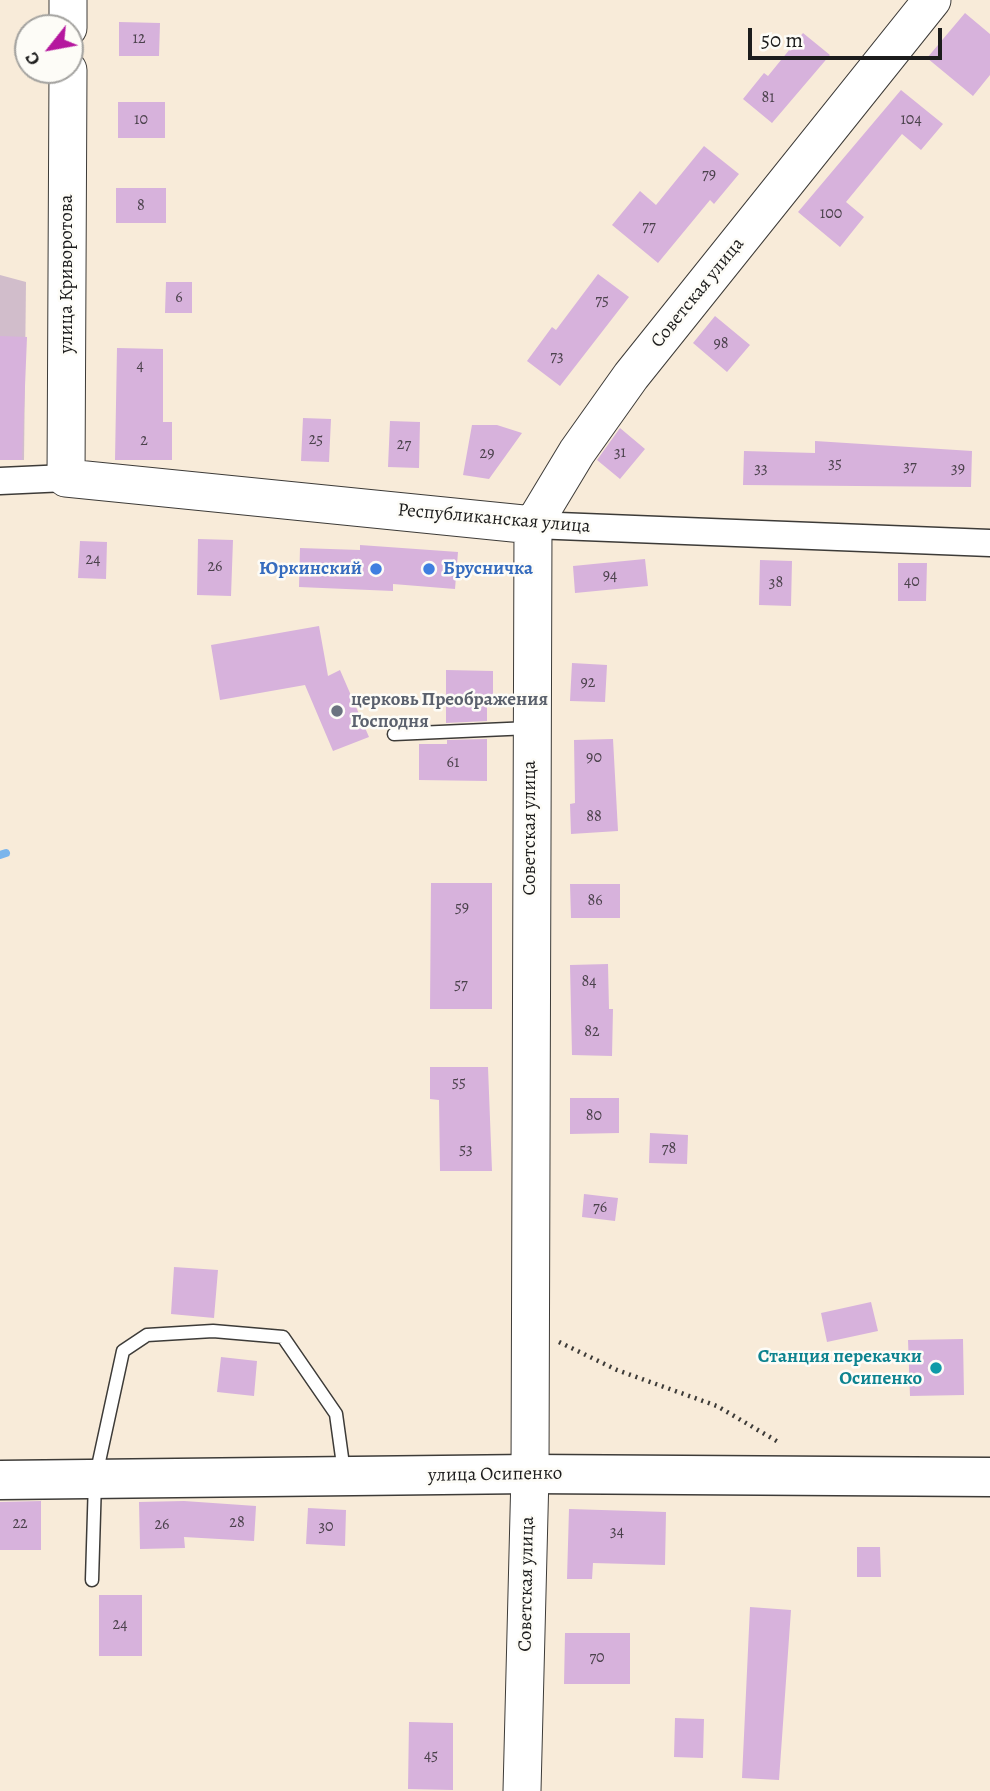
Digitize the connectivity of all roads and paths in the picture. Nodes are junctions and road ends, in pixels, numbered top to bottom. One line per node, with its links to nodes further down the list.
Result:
1 (932, 0): 5 (street, Советская улица)
2 (68, 84): 3 (street, улица Криворотова)
3 (66, 478): 4 (street, Республиканская улица); 5 (street, Республиканская улица)
4 (0, 481)
5 (533, 525): 6 (street, Республиканская улица); 7 (street, Советская улица)
6 (990, 543)
7 (530, 728): 8 (lane); 9 (street, Советская улица)
8 (394, 734)
9 (530, 1328): 10 (path); 11 (street, Советская улица)
10 (788, 1448)
11 (530, 1474): 12 (main road, улица Осипенко); 13 (main road, улица Осипенко); 17 (street, Советская улица)
12 (345, 1477): 15 (main road, улица Осипенко); 15 (lane)
13 (990, 1477)
14 (0, 1480): 15 (main road, улица Осипенко)
15 (95, 1480): 16 (lane)
16 (92, 1580)
17 (522, 1791)

